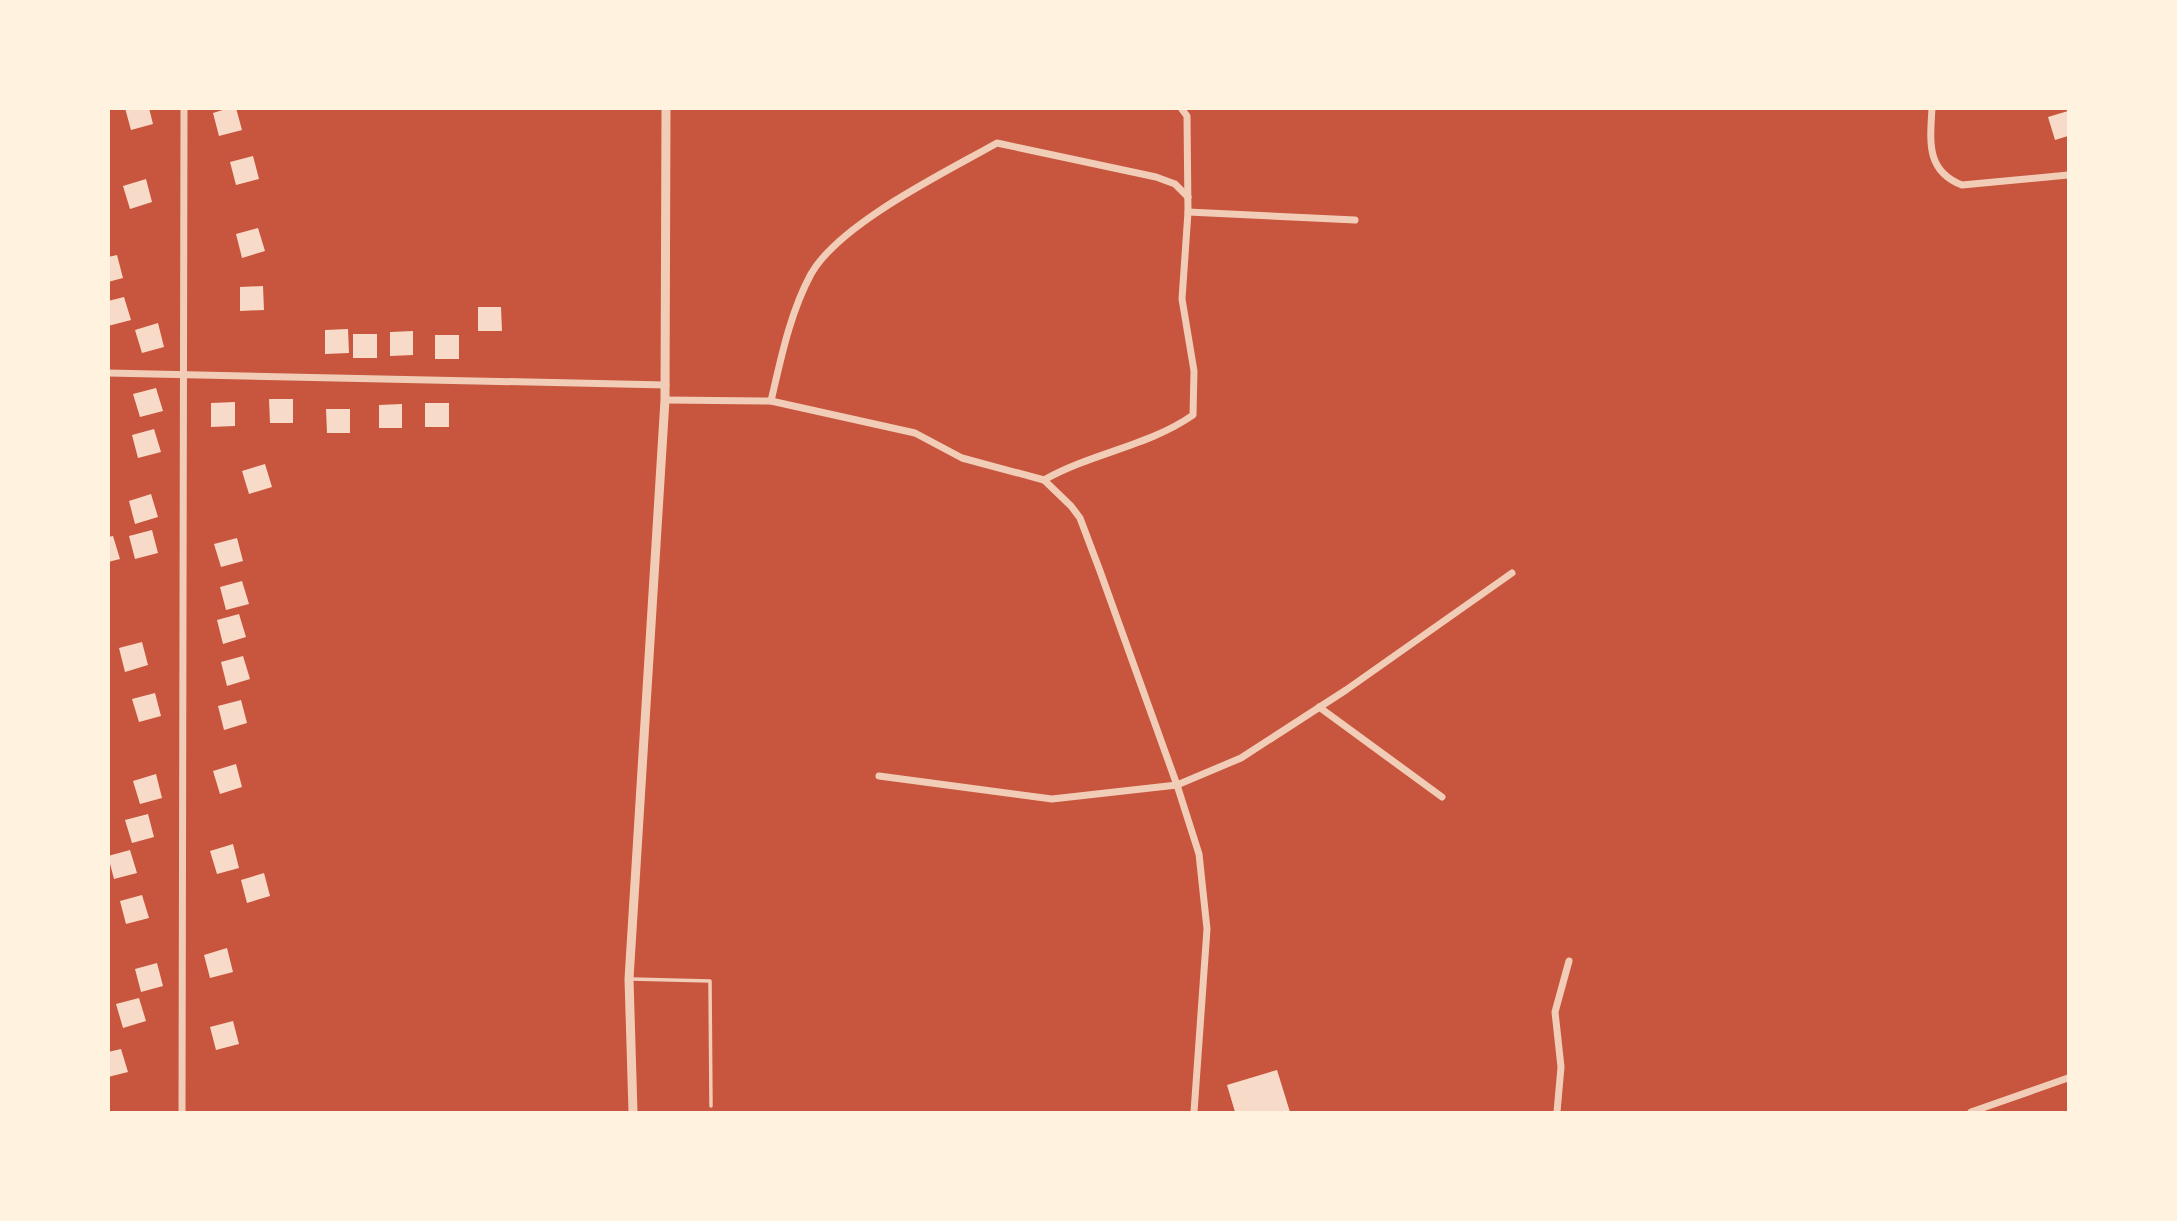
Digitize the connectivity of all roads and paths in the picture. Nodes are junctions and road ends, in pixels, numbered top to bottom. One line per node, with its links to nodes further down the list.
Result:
1 (184, 108): 10 (street)
2 (666, 108): 11 (street)
3 (1181, 108): 6 (street)
4 (1932, 108): 5 (street)
5 (2068, 175)
6 (1188, 197): 7 (street); 13 (street)
7 (1188, 212): 8 (street); 14 (street)
8 (1355, 220)
9 (108, 373): 10 (street)
10 (183, 376): 11 (street); 24 (street)
11 (666, 385): 12 (street)
12 (665, 401): 13 (street); 21 (street)
13 (771, 401): 14 (street)
14 (1044, 480): 18 (street)
15 (1512, 573): 16 (street)
16 (1320, 707): 18 (street); 19 (street)
17 (879, 776): 18 (street)
18 (1177, 785): 26 (street)
19 (1442, 797)
20 (1569, 961): 27 (street)
21 (629, 979): 23 (lane); 25 (street)
22 (2068, 1078): 28 (street)
23 (711, 1106)
24 (182, 1112)
25 (633, 1112)
26 (1194, 1112)
27 (1557, 1112)
28 (1971, 1112)

